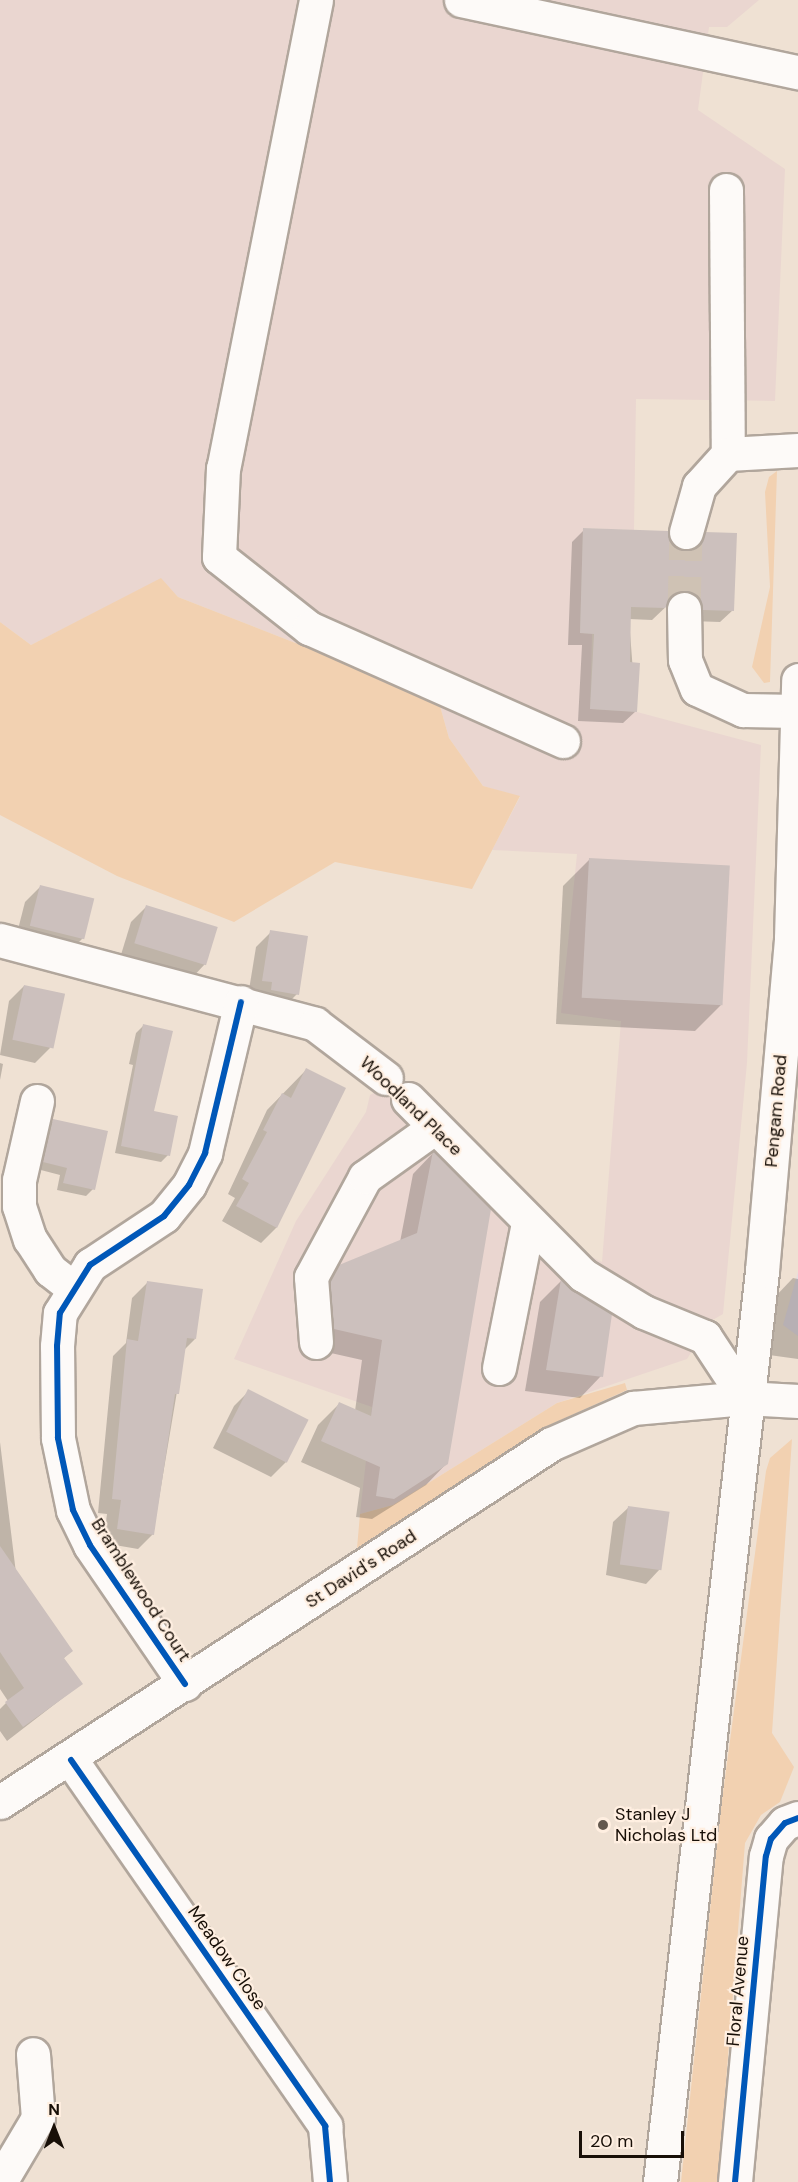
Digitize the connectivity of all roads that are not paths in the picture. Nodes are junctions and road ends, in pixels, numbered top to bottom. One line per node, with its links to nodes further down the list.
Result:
1 (316, 0): 11 (main road)
2 (461, 0): 3 (main road)
3 (561, 10): 4 (main road)
4 (798, 72)
5 (726, 190): 7 (main road)
6 (798, 450): 7 (main road)
7 (728, 454): 8 (main road)
8 (686, 532)
9 (684, 609): 10 (main road)
10 (797, 695): 20 (main road, Pengam Road)
11 (563, 741)
12 (0, 940): 13 (main road, Woodland Place)
13 (241, 1002): 15 (main road, Woodland Place); 17 (main road, Bramblewood Court)
14 (37, 1101): 17 (main road)
15 (435, 1127): 16 (main road, Woodland Place); 18 (main road)
16 (528, 1223): 19 (main road); 20 (main road, Woodland Place)
17 (73, 1288): 22 (main road, Bramblewood Court)
18 (316, 1342)
19 (499, 1368)
20 (745, 1398): 21 (main road, St David's Road); 22 (main road, St David's Road); 29 (main road, Pengam Road)
21 (798, 1401)
22 (185, 1684): 23 (main road, St David's Road)
23 (71, 1760): 24 (main road, St David's Road); 28 (main road, Meadow Close)
24 (0, 1802)
25 (798, 1818): 30 (main road, Floral Avenue)
26 (33, 2054): 27 (main road)
27 (0, 2182)
28 (330, 2182)
29 (660, 2182)
30 (735, 2182)

